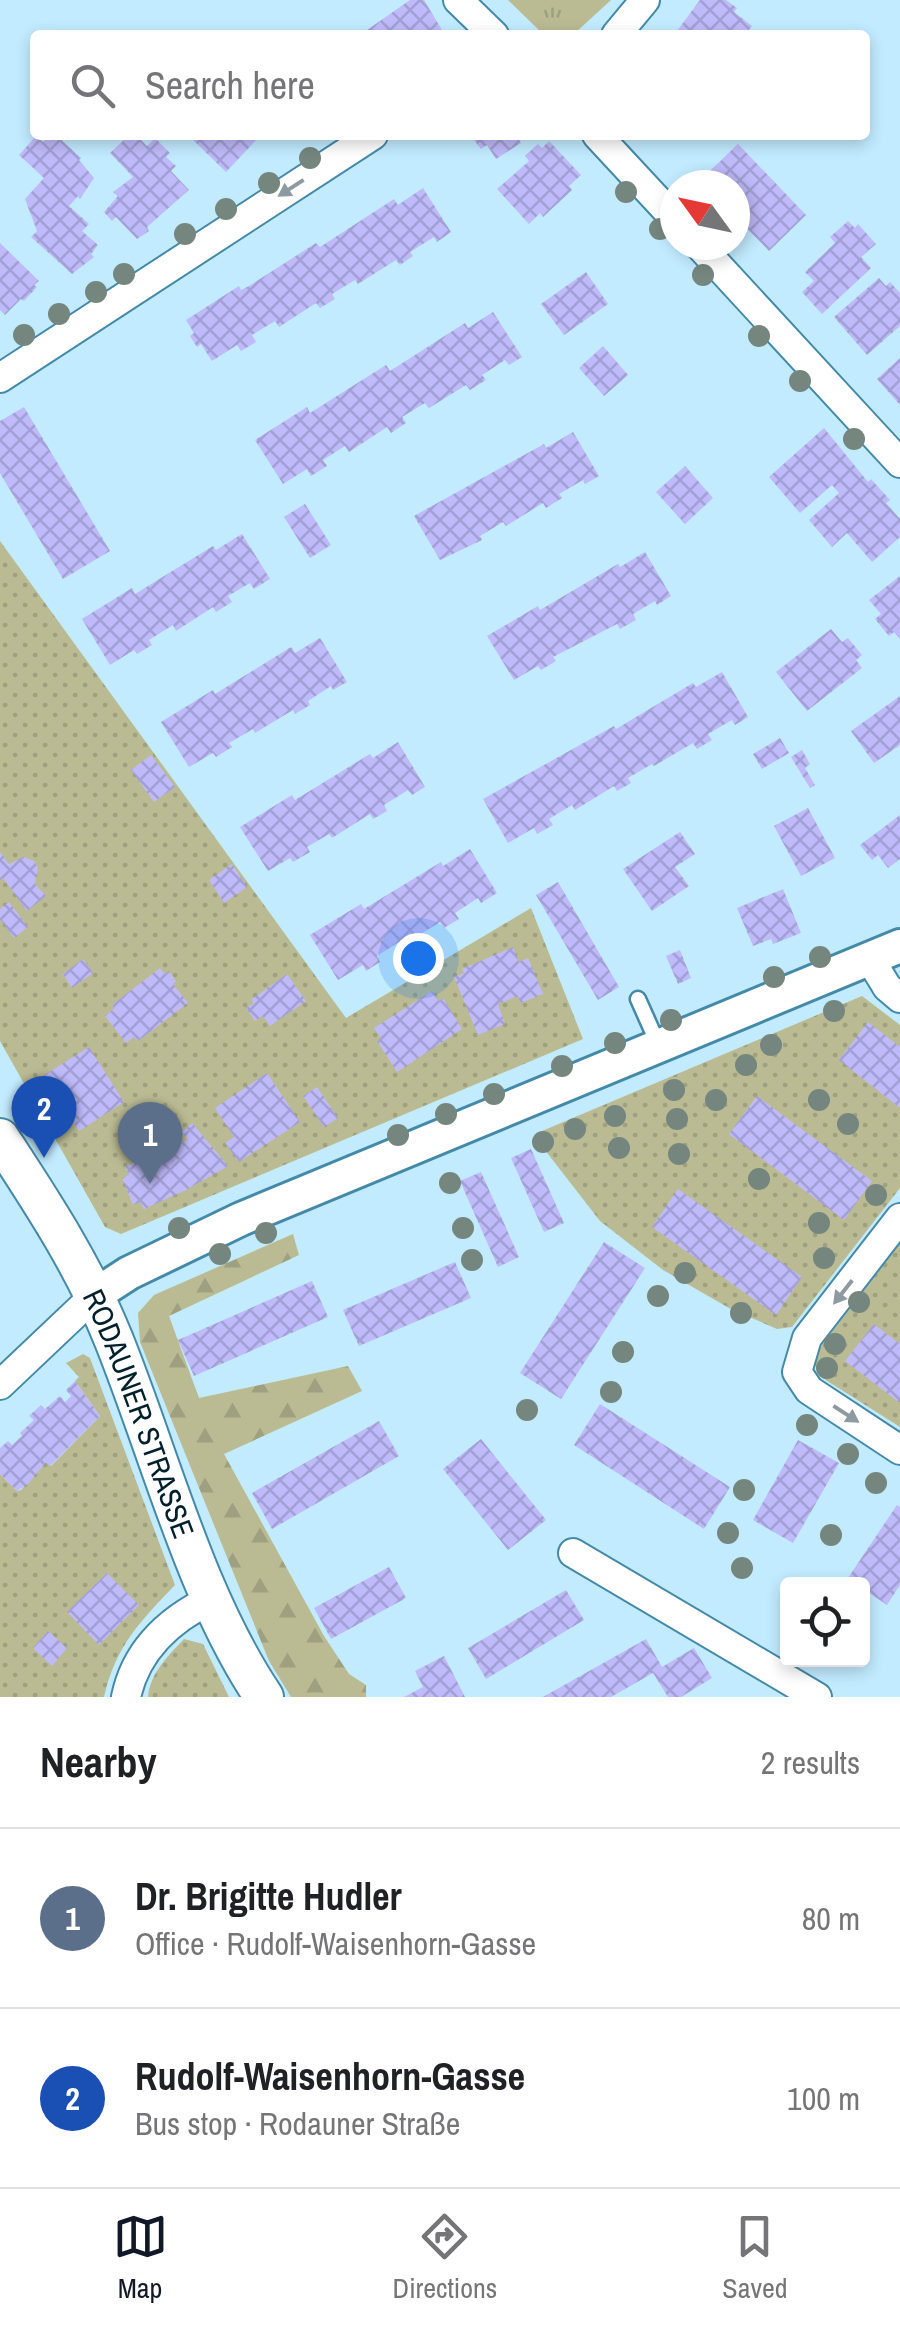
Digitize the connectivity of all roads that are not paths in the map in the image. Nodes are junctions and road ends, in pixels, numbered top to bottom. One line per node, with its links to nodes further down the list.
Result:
1 (458, 0): 3 (street)
2 (645, 0): 4 (street)
3 (489, 30)
4 (620, 30)
5 (365, 140): 9 (street, one-way to 9)
6 (602, 140): 7 (street)
7 (660, 203)
8 (713, 260): 10 (street)
9 (0, 378)
10 (900, 463)
11 (900, 946): 12 (street)
12 (870, 960): 13 (street); 15 (street)
13 (900, 998)
14 (638, 999): 15 (lane)
15 (660, 1048): 18 (street)
16 (0, 1138): 18 (main road, RODAUNER STRASSE)
17 (900, 1218): 20 (street, one-way to 20)
18 (94, 1295): 19 (street); 22 (main road, RODAUNER STRASSE)
19 (0, 1385)
20 (900, 1450)
21 (573, 1554): 25 (street)
22 (212, 1599): 23 (street); 24 (main road, RODAUNER STRASSE)
23 (126, 1697)
24 (264, 1697)
25 (817, 1697)

